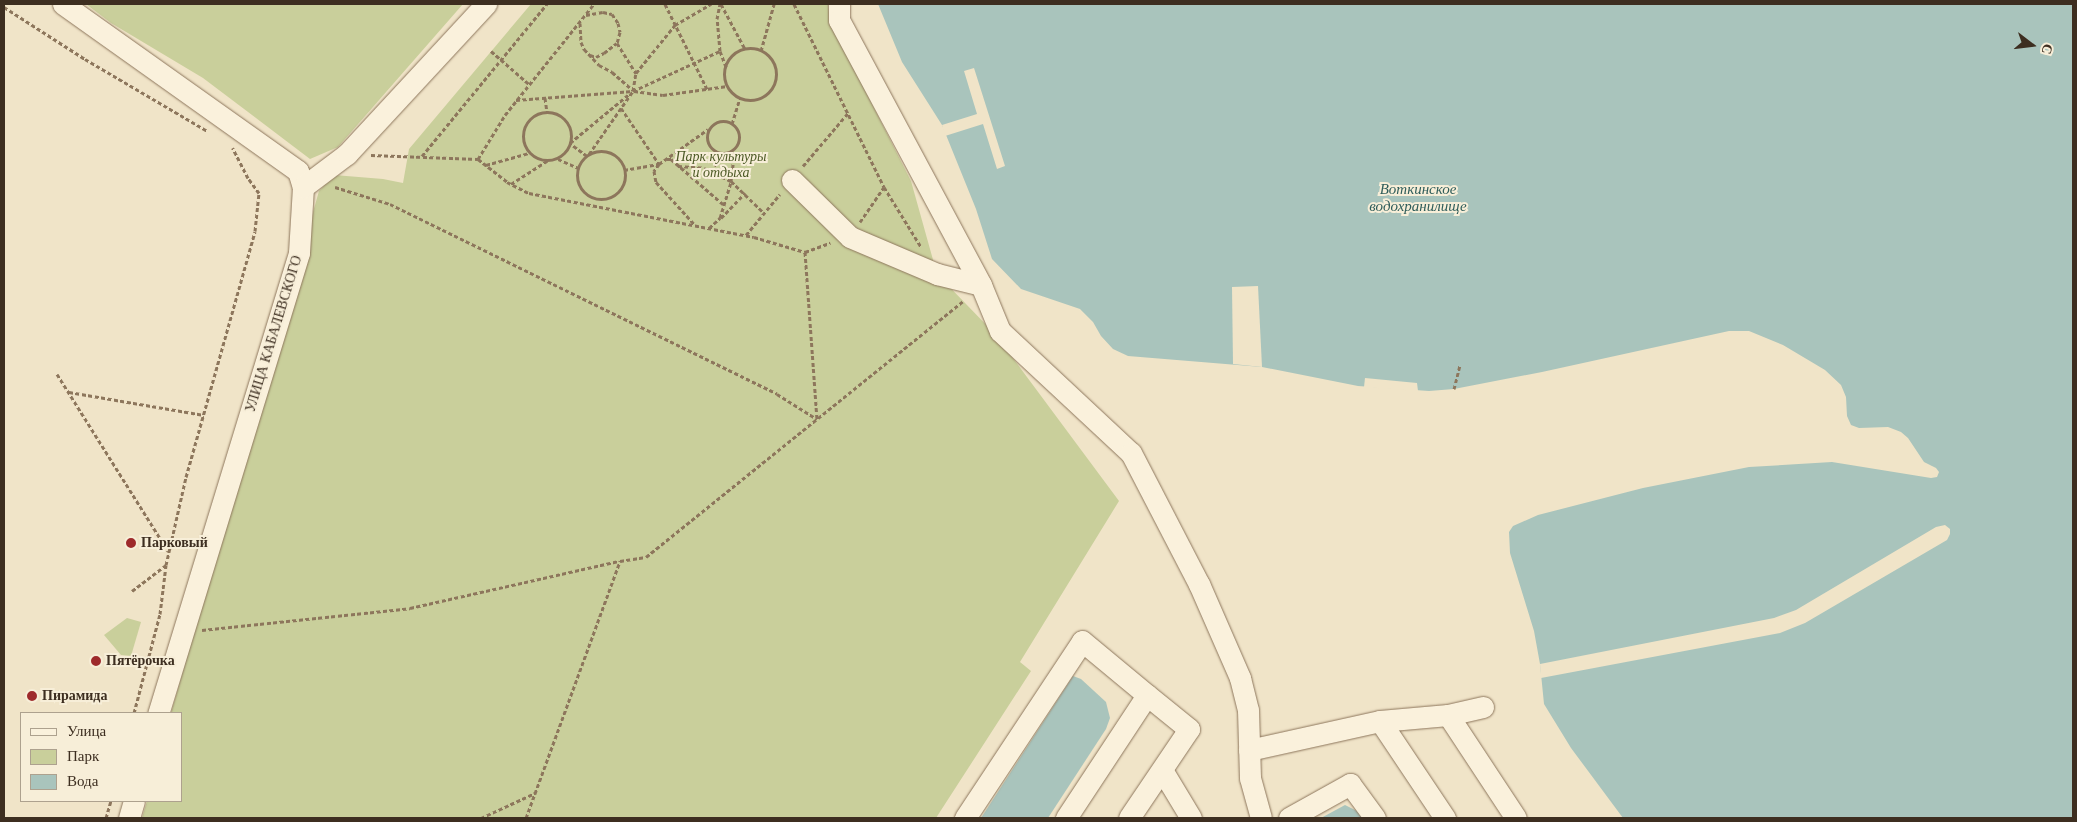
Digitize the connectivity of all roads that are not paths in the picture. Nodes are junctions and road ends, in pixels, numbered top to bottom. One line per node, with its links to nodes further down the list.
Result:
1 (63, 4): 5 (street)
2 (486, 4): 5 (street)
3 (839, 4): 6 (street)
4 (792, 180): 6 (street)
5 (308, 184): 9 (street, УЛИЦА КАБАЛЕВСКОГО)
6 (981, 285): 12 (street)
7 (1147, 695): 13 (street); 16 (street); 17 (street)
8 (1483, 707): 10 (street)
9 (158, 712)
10 (1448, 715): 11 (street); 24 (street)
11 (1380, 721): 12 (street); 23 (street)
12 (1248, 750): 20 (street)
13 (1162, 770): 18 (street); 19 (street)
14 (134, 802): 15 (street)
15 (129, 818)
16 (966, 818)
17 (1066, 818)
18 (1129, 818)
19 (1191, 818)
20 (1261, 818)
21 (1289, 818): 22 (street)
22 (1374, 818)
23 (1445, 818)
24 (1516, 818)

